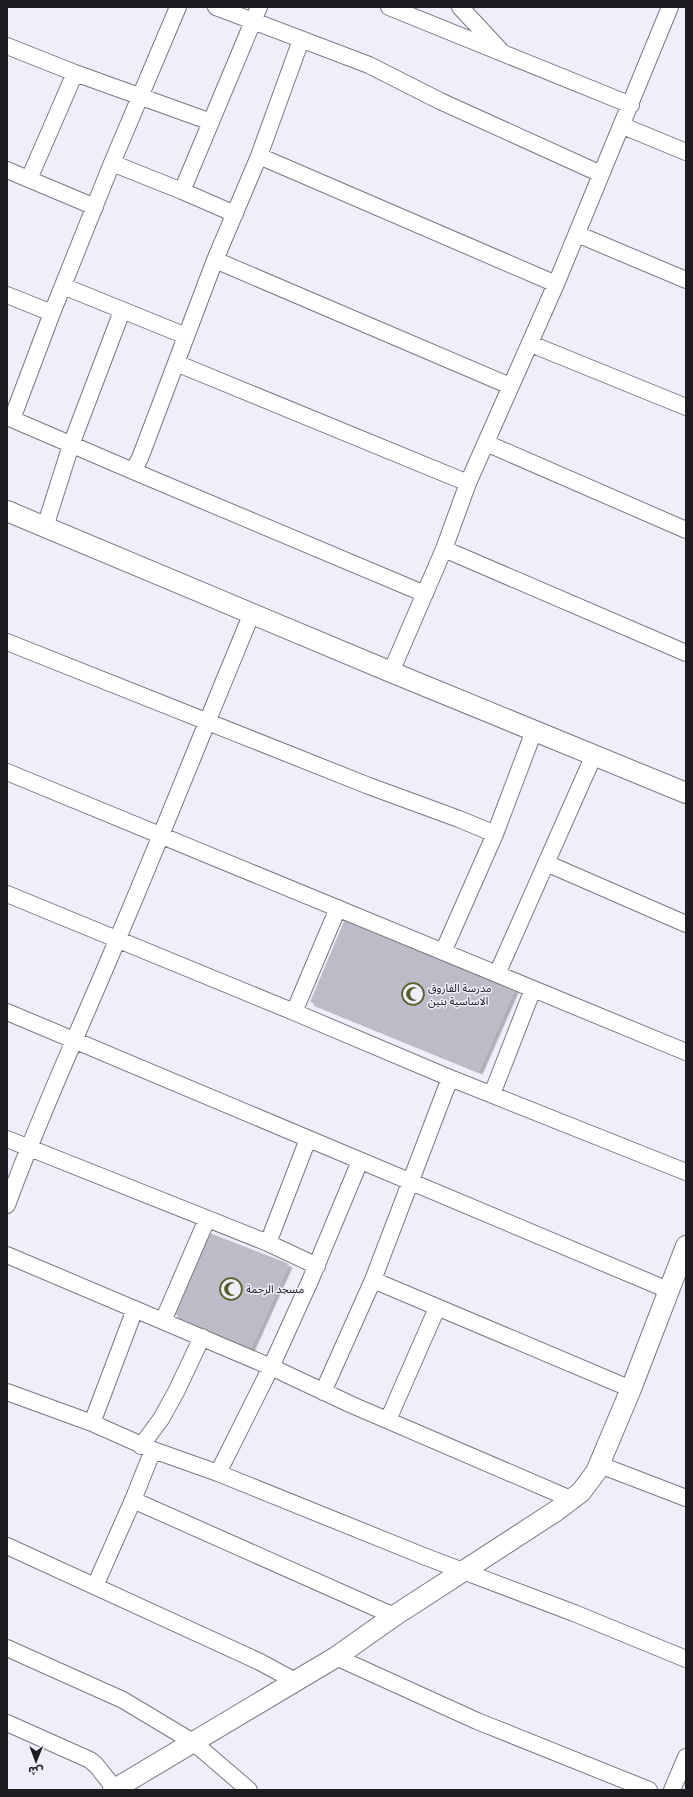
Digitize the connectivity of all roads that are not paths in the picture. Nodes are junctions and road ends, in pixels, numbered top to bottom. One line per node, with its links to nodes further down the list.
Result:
1 (178, 7): 12 (street)
2 (216, 7): 7 (street)
3 (259, 7): 7 (street)
4 (389, 7): 10 (street)
5 (460, 7): 10 (street)
6 (670, 7): 13 (street)
7 (253, 22): 8 (street); 14 (street)
8 (301, 40): 17 (street); 20 (street)
9 (7, 46): 11 (street)
10 (504, 54): 13 (street)
11 (75, 73): 12 (street); 21 (street)
12 (141, 97): 14 (street); 18 (street)
13 (631, 105): 15 (street)
14 (211, 122): 22 (street)
15 (623, 126): 16 (street); 20 (street)
16 (686, 152)
17 (259, 156): 24 (street); 28 (street)
18 (112, 163): 22 (street); 23 (street)
19 (7, 170): 21 (street)
20 (601, 174): 25 (street)
21 (29, 179): 23 (street)
22 (182, 191): 24 (street)
23 (95, 207): 29 (street)
24 (235, 214): 26 (street)
25 (577, 234): 27 (street); 28 (street)
26 (215, 260): 33 (street); 36 (street)
27 (686, 280)
28 (556, 284): 34 (street)
29 (63, 286): 31 (street); 32 (street)
30 (7, 295): 32 (street)
31 (122, 311): 33 (street); 40 (street)
32 (52, 313): 38 (street)
33 (186, 336): 35 (street)
34 (531, 344): 36 (street); 37 (street)
35 (176, 363): 41 (street); 42 (street)
36 (510, 386): 39 (street)
37 (686, 407)
38 (10, 418): 40 (street)
39 (486, 444): 42 (street); 45 (street)
40 (72, 445): 41 (street); 44 (street)
41 (133, 471): 47 (street)
42 (468, 483): 46 (street)
43 (7, 511): 44 (street)
44 (45, 526): 48 (street)
45 (686, 530)
46 (444, 549): 47 (street); 50 (street)
47 (425, 594): 51 (street)
48 (252, 613): 51 (street); 52 (street)
49 (7, 642): 52 (street)
50 (686, 653)
51 (391, 672): 53 (street)
52 (207, 722): 57 (street); 58 (street)
53 (534, 731): 54 (street); 57 (street)
54 (594, 755): 56 (street); 59 (street)
55 (7, 772): 58 (street)
56 (686, 793)
57 (495, 834): 64 (street)
58 (161, 836): 61 (street); 63 (street)
59 (546, 862): 62 (street); 65 (street)
60 (7, 894): 63 (street)
61 (338, 908): 64 (street); 68 (street)
62 (686, 924)
63 (118, 940): 68 (street); 69 (street)
64 (443, 952): 65 (street)
65 (497, 974): 66 (street)
66 (533, 989): 70 (street); 72 (street)
67 (7, 1012): 69 (street)
68 (294, 1012): 71 (street)
69 (73, 1039): 74 (street); 75 (street)
70 (686, 1052)
71 (450, 1078): 72 (street); 78 (street)
72 (492, 1094): 77 (street)
73 (7, 1139): 75 (street)
74 (308, 1139): 76 (street); 81 (street)
75 (28, 1148): 79 (street); 80 (street)
76 (360, 1161): 78 (street); 84 (street)
77 (686, 1172)
78 (410, 1182): 85 (street); 86 (street)
79 (7, 1205)
80 (207, 1219): 81 (street); 89 (street)
81 (268, 1243): 84 (street)
82 (7, 1255): 88 (street)
83 (684, 1256): 86 (street)
84 (317, 1266): 91 (street)
85 (373, 1280): 87 (street); 94 (street)
86 (668, 1290): 92 (street)
87 (437, 1308): 92 (street); 95 (street)
88 (135, 1309): 89 (street); 96 (street)
89 (163, 1321): 90 (street)
90 (202, 1337): 91 (street); 97 (street)
91 (271, 1366): 94 (street); 99 (street)
92 (631, 1389): 98 (street)
93 (7, 1392): 96 (street)
94 (323, 1392): 95 (street)
95 (388, 1420): 102 (street)
96 (92, 1423): 97 (street)
97 (147, 1448): 99 (street); 101 (street)
98 (600, 1464): 100 (street); 102 (street)
99 (218, 1473): 104 (street)
100 (686, 1498)
101 (133, 1500): 105 (street); 106 (street)
102 (572, 1500): 104 (street)
103 (7, 1546): 105 (street)
104 (464, 1571): 106 (street); 109 (street)
105 (95, 1586): 110 (street)
106 (394, 1616): 108 (street)
107 (7, 1648): 112 (street)
108 (336, 1657): 110 (street); 116 (street)
109 (686, 1659)
110 (295, 1681): 112 (street)
111 (7, 1723): 114 (street)
112 (193, 1742): 114 (street); 115 (street)
113 (686, 1757): 117 (street)
114 (114, 1789)
115 (249, 1790)
116 (648, 1790)
117 (672, 1790)

